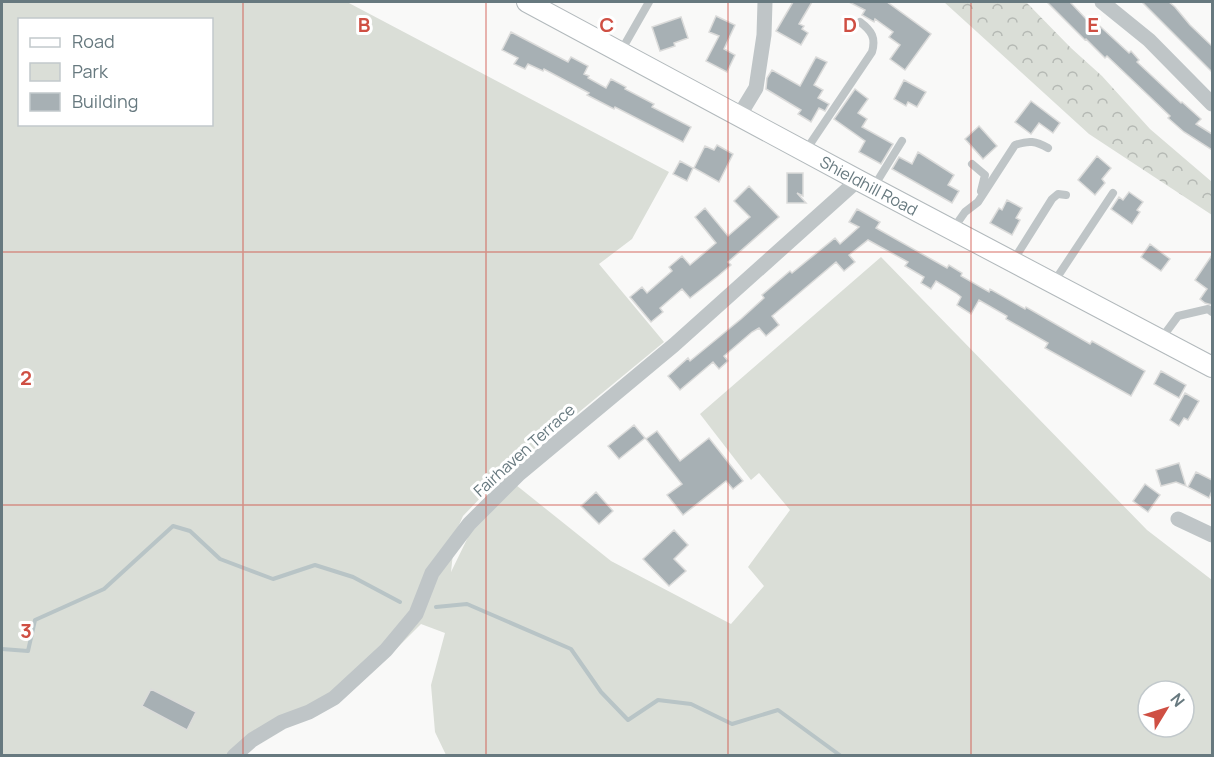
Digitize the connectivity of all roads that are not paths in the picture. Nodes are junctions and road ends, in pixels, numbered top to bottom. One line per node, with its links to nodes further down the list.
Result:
1 (527, 2): 6 (main road, Shieldhill Road)
2 (649, 2): 6 (lane)
3 (765, 2): 8 (street)
4 (1102, 2): 7 (street)
5 (860, 22): 11 (lane)
6 (620, 52): 8 (main road, Shieldhill Road)
7 (1212, 104)
8 (739, 116): 11 (main road, Shieldhill Road)
9 (902, 141): 13 (lane)
10 (1048, 148): 16 (lane)
11 (806, 152): 13 (main road, Shieldhill Road)
12 (972, 164): 16 (lane)
13 (866, 184): 16 (main road, Shieldhill Road); 24 (street, Fairhaven Terrace)
14 (1113, 193): 18 (lane)
15 (1066, 195): 17 (lane)
16 (950, 229): 17 (main road, Shieldhill Road)
17 (1012, 262): 18 (main road, Shieldhill Road)
18 (1053, 284): 20 (main road, Shieldhill Road)
19 (1212, 312): 20 (lane)
20 (1160, 340): 21 (main road, Shieldhill Road)
21 (1212, 367)
22 (1179, 519): 23 (street)
23 (1212, 535)
24 (234, 756)

